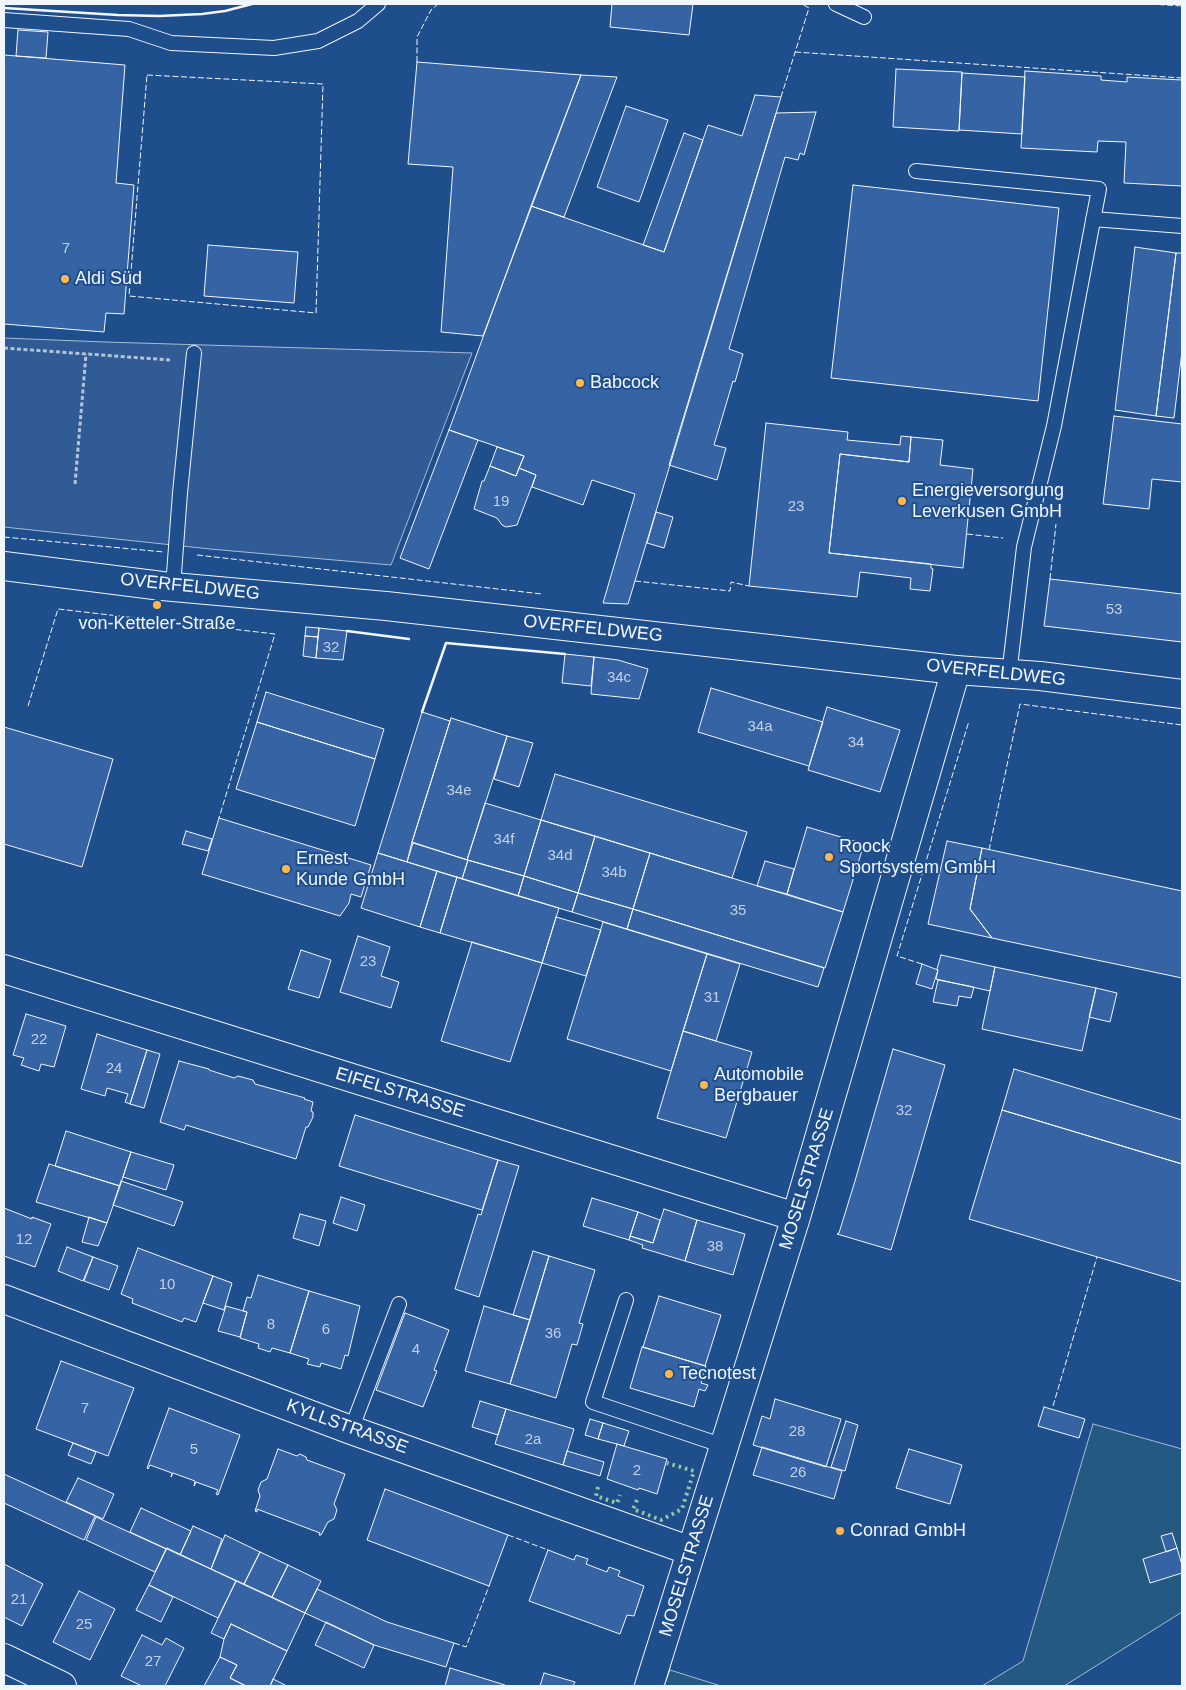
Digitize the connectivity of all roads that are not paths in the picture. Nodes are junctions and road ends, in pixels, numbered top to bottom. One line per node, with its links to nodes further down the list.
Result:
1 (378, 4): 4 (lane)
2 (836, 4): 3 (lane)
3 (864, 17)
4 (4, 20)
5 (916, 171): 6 (lane)
6 (1093, 219): 7 (lane); 12 (lane)
7 (1182, 226)
8 (194, 358): 10 (lane)
9 (4, 566): 10 (street, OVERFELDWEG)
10 (173, 587): 11 (street, OVERFELDWEG)
11 (956, 670): 12 (street, OVERFELDWEG); 15 (street, MOSELSTRASSE)
12 (1009, 675): 13 (street, OVERFELDWEG)
13 (1182, 694)
14 (4, 969): 15 (street, EIFELSTRASSE)
15 (796, 1217): 20 (street, MOSELSTRASSE)
16 (4, 1299): 19 (street, KYLLSTRASSE)
17 (626, 1300): 20 (lane)
18 (399, 1304): 19 (lane)
19 (351, 1430): 21 (street, KYLLSTRASSE)
20 (724, 1446): 21 (street, MOSELSTRASSE)
21 (691, 1551): 24 (street, MOSELSTRASSE)
22 (4, 1658): 23 (street)
23 (62, 1686)
24 (650, 1686)

